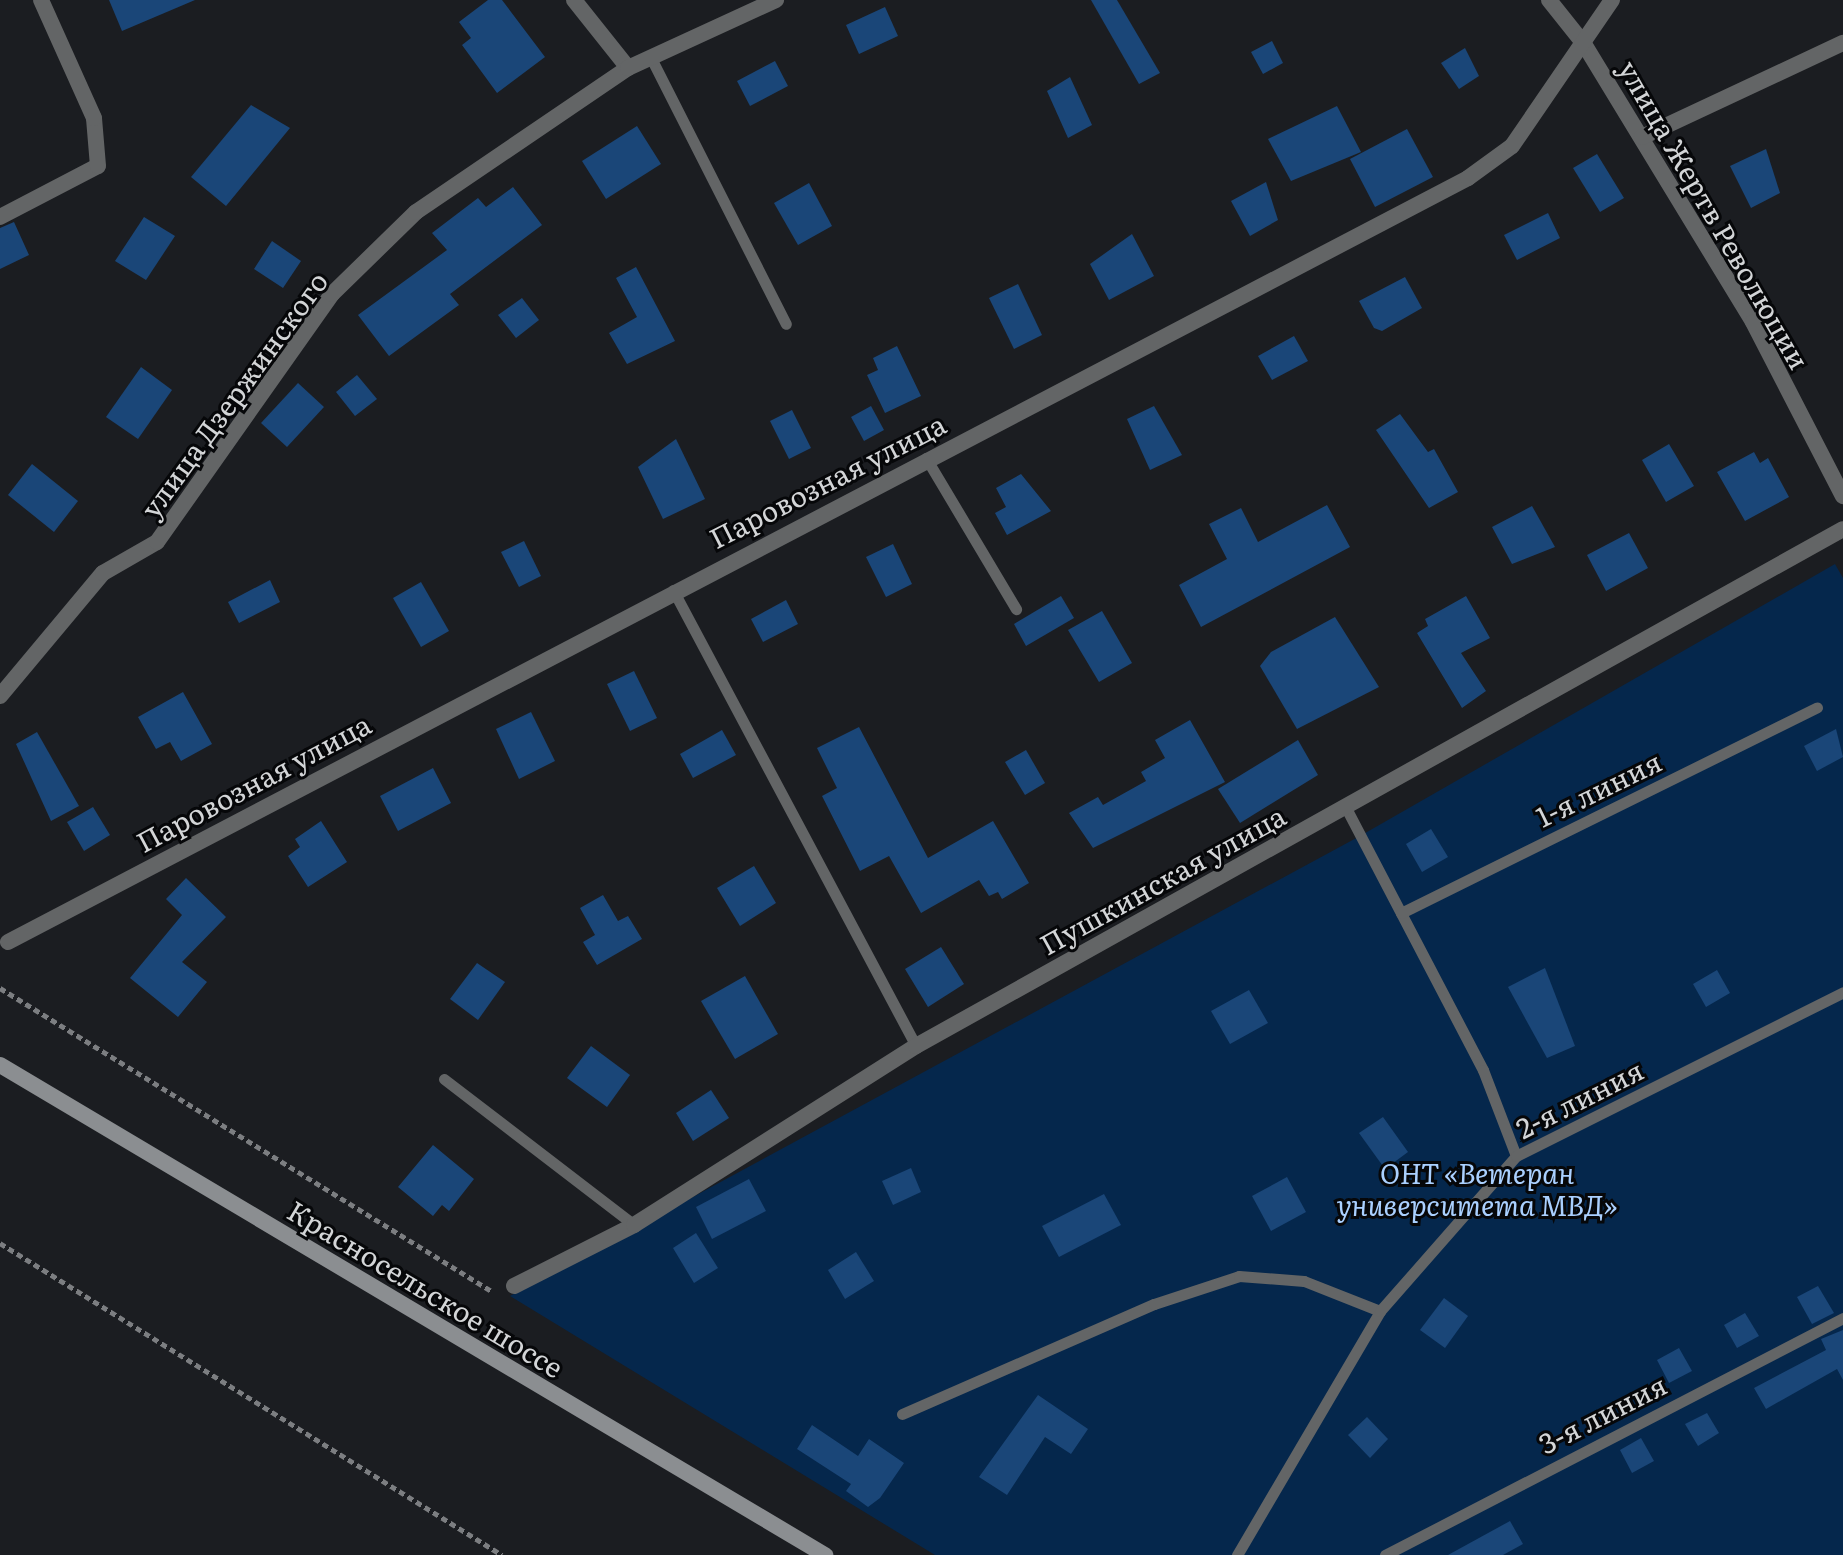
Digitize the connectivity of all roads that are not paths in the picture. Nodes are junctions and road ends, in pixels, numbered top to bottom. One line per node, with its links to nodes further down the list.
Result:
1 (41, 0): 11 (street)
2 (574, 0): 9 (street)
3 (776, 0): 8 (street, улица Дзержинского)
4 (1549, 0): 7 (street)
5 (1612, 0): 7 (street, Паровозная улица)
6 (1843, 43): 10 (street)
7 (1584, 44): 10 (street, улица Жертв Революции); 13 (street, Паровозная улица)
8 (651, 58): 9 (street, улица Дзержинского); 12 (lane)
9 (628, 68): 18 (street, улица Дзержинского)
10 (1642, 137): 14 (street, улица Жертв Революции)
11 (0, 217)
12 (786, 324)
13 (926, 458): 16 (street, Паровозная улица); 17 (lane)
14 (1843, 496)
15 (1843, 529): 20 (street, Пушкинская улица)
16 (673, 590): 22 (street, Паровозная улица); 24 (lane)
17 (1016, 609)
18 (0, 696)
19 (1817, 707): 21 (lane, 1-я линия)
20 (1345, 806): 21 (lane); 24 (street, Пушкинская улица)
21 (1401, 913): 27 (lane)
22 (8, 942)
23 (1843, 992): 27 (lane, 2-я линия)
24 (916, 1046): 28 (street, Пушкинская улица)
25 (0, 1065): 33 (main road, Красносельское шоссе)
26 (444, 1079): 28 (lane)
27 (1516, 1156): 30 (lane, 2-я линия)
28 (634, 1225): 29 (street, Пушкинская улица)
29 (509, 1293)
30 (1380, 1311): 32 (lane); 34 (lane, 2-я линия)
31 (1843, 1318): 35 (lane, 3-я линия)
32 (902, 1414)
33 (825, 1555)
34 (1237, 1555)
35 (1385, 1555)

